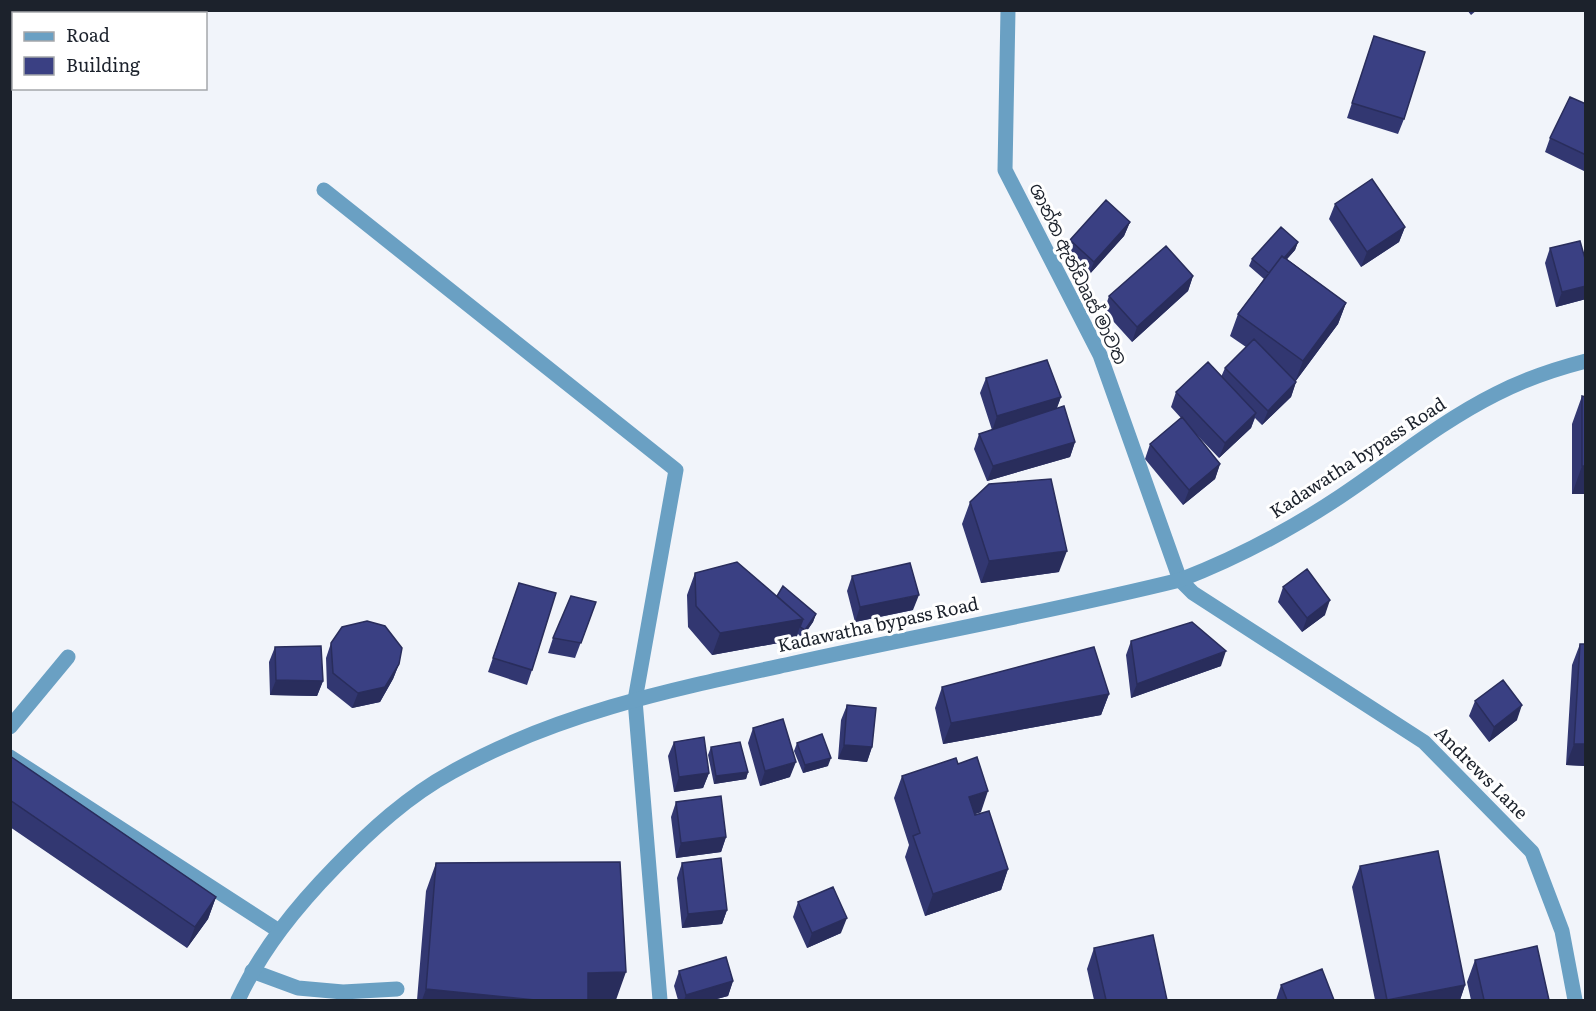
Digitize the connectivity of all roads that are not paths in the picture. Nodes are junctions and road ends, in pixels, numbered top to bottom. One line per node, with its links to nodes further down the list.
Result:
1 (1008, 10): 4 (street, ශාන්ත ඇන්ඩෘෘස් මාවත)
2 (324, 190): 6 (street)
3 (1586, 361): 4 (street, Kadawatha bypass Road)
4 (1180, 580): 6 (street, Kadawatha bypass Road); 14 (street, Andrews Lane)
5 (68, 657): 7 (street)
6 (635, 699): 9 (street, Kadawatha bypass Road); 13 (street)
7 (10, 727)
8 (10, 757): 9 (street)
9 (279, 931): 10 (street, Kadawatha bypass Road)
10 (252, 971): 11 (street); 12 (street, Kadawatha bypass Road)
11 (397, 989)
12 (238, 1000)
13 (660, 1000)
14 (1575, 1000)

